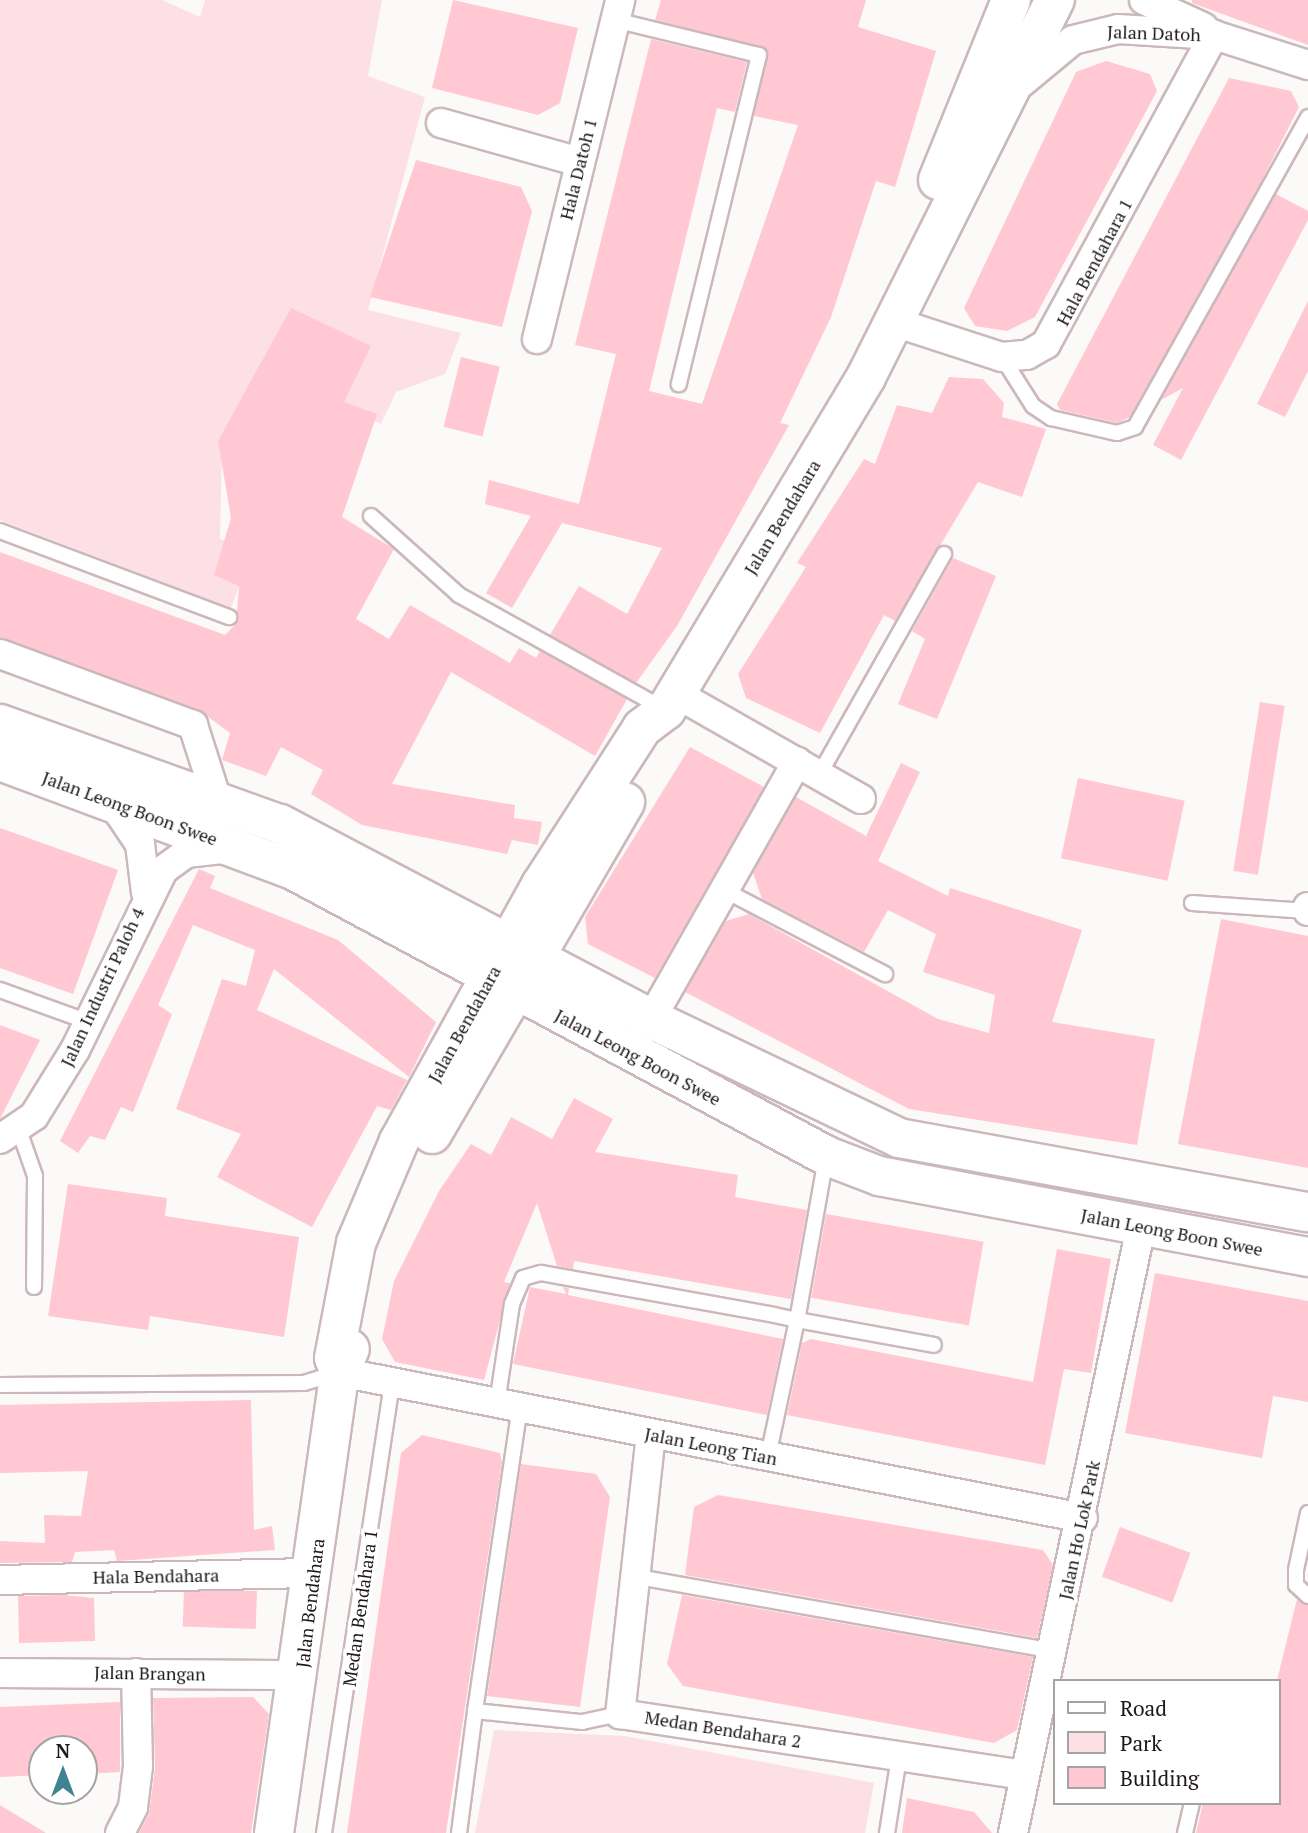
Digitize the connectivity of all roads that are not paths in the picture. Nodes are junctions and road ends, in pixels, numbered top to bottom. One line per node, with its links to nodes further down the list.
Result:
1 (991, 0): 9 (main road)
2 (1011, 0): 9 (main road, Jalan Bendahara)
3 (1035, 0): 9 (main road)
4 (1055, 0): 9 (main road, Jalan Bendahara)
5 (1144, 0): 7 (street, Jalan Datoh)
6 (617, 10): 12 (street, Hala Datoh 1); 16 (lane)
7 (1214, 35): 8 (street, Jalan Datoh); 9 (street, Jalan Datoh); 15 (street, Hala Bendahara 1)
8 (1308, 65)
9 (985, 95): 13 (main road, Jalan Bendahara)
10 (1308, 117): 15 (lane)
11 (441, 123): 12 (street)
12 (580, 162): 14 (street, Hala Datoh 1)
13 (894, 322): 15 (street); 22 (main road, Jalan Bendahara)
14 (537, 339)
15 (1002, 357)
16 (679, 384)
17 (371, 516): 22 (lane)
18 (0, 531): 20 (lane)
19 (944, 554): 25 (lane)
20 (229, 617)
21 (0, 654): 27 (street)
22 (671, 702): 25 (street); 34 (main road, Jalan Bendahara)
23 (0, 724): 27 (main road, Jalan Leong Boon Swee)
24 (0, 761): 28 (main road, Jalan Leong Boon Swee)
25 (808, 768): 26 (street); 30 (street)
26 (861, 799)
27 (217, 800): 34 (main road, Jalan Leong Boon Swee)
28 (111, 801): 29 (main road, Jalan Leong Boon Swee); 31 (street, Jalan Industri Paloh 4)
29 (243, 848): 31 (street, Jalan Industri Paloh 4); 34 (main road, Jalan Leong Boon Swee)
30 (724, 890): 35 (lane); 37 (street)
31 (146, 893): 38 (street, Jalan Industri Paloh 4)
32 (1192, 903): 33 (lane)
33 (1308, 910)
34 (511, 968): 37 (main road, Jalan Leong Boon Swee); 40 (main road, Jalan Leong Boon Swee); 47 (main road, Jalan Bendahara)
35 (885, 974)
36 (0, 990): 38 (lane)
37 (651, 1019): 41 (main road, Jalan Leong Boon Swee)
38 (89, 1022): 39 (street, Jalan Industri Paloh 4)
39 (9, 1135): 44 (lane)
40 (827, 1156): 42 (main road, Jalan Leong Boon Swee); 45 (lane)
41 (1308, 1212)
42 (1141, 1227): 43 (main road, Jalan Leong Boon Swee); 54 (street, Jalan Ho Lok Park)
43 (1308, 1257)
44 (34, 1287)
45 (797, 1320): 46 (lane); 50 (lane); 52 (lane)
46 (934, 1345)
47 (340, 1372): 48 (street, Jalan Leong Tian); 49 (lane); 55 (main road, Jalan Bendahara)
48 (392, 1382): 50 (street, Jalan Leong Tian); 70 (lane, Medan Bendahara 1)
49 (0, 1385)
50 (508, 1405): 51 (street, Jalan Leong Tian); 63 (lane)
51 (651, 1434): 52 (street, Jalan Leong Tian); 56 (street, Medan Bendahara 2)
52 (768, 1457): 54 (street, Jalan Leong Tian)
53 (1308, 1513): 58 (lane)
54 (1083, 1518): 59 (street, Jalan Ho Lok Park)
55 (313, 1573): 57 (street, Hala Bendahara); 62 (main road, Jalan Bendahara)
56 (633, 1576): 59 (lane); 64 (street, Medan Bendahara 2)
57 (0, 1580)
58 (1308, 1596)
59 (1053, 1651): 66 (street, Jalan Ho Lok Park)
60 (136, 1673): 61 (street, Jalan Brangan); 62 (street, Jalan Brangan); 68 (street)
61 (0, 1674)
62 (301, 1675): 69 (main road, Jalan Bendahara)
63 (475, 1711): 64 (lane); 71 (lane)
64 (620, 1714): 65 (street, Medan Bendahara 2)
65 (899, 1756): 66 (street, Medan Bendahara 2); 72 (lane)
66 (1022, 1776): 73 (street, Jalan Ho Lok Park)
67 (1192, 1805): 74 (lane)
68 (120, 1833)
69 (274, 1833)
70 (324, 1833)
71 (460, 1833)
72 (887, 1833)
73 (1013, 1833)
74 (1185, 1833)

